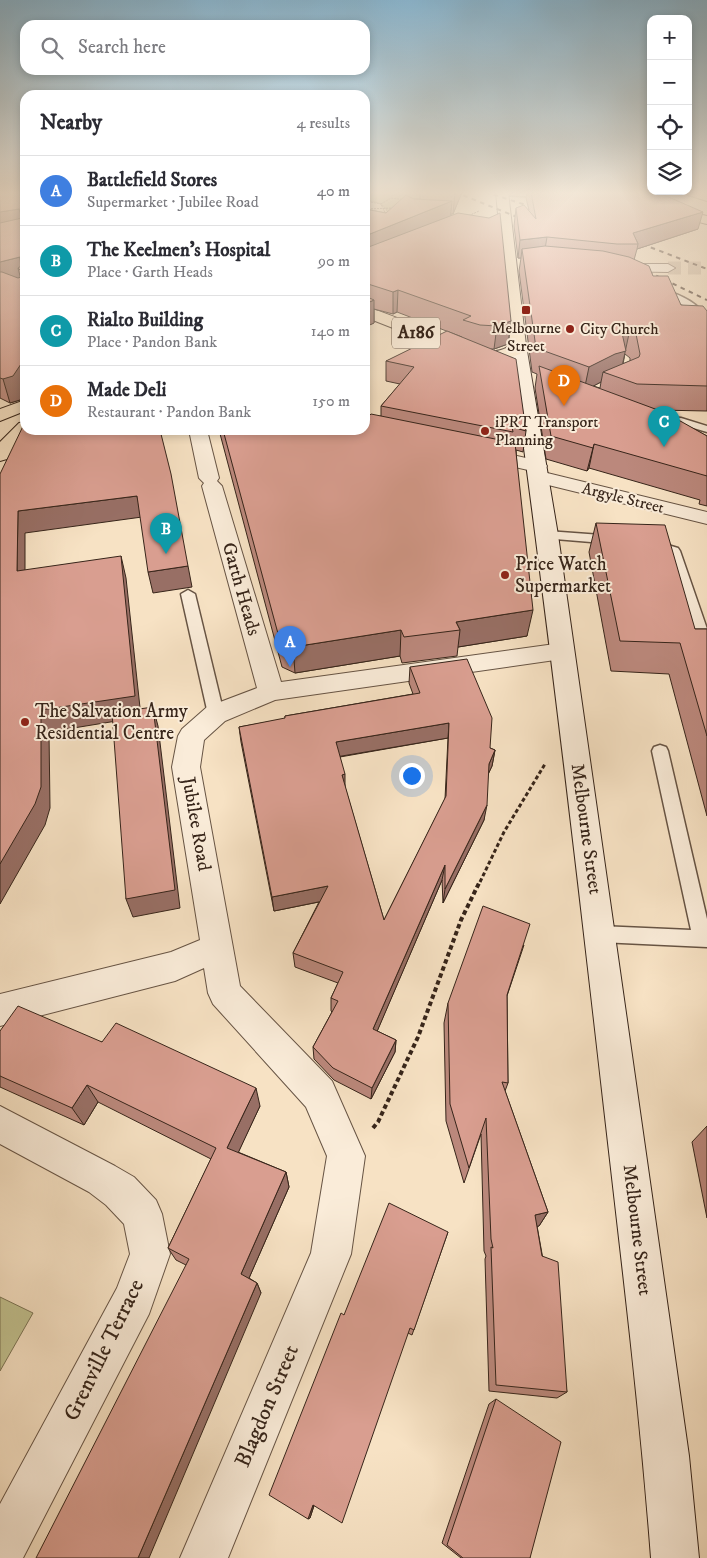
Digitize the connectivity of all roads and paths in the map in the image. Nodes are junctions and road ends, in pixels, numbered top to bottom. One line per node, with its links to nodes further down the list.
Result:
1 (515, 265): 8 (main road, Melbourne Street)
2 (668, 268): 3 (street)
3 (602, 269): 4 (lane)
4 (628, 276)
5 (654, 288): 7 (lane)
6 (370, 314): 9 (main road, A186)
7 (707, 324)
8 (518, 345): 9 (main road, A186); 10 (street, Melbourne Street)
9 (466, 353): 10 (street)
10 (534, 380): 20 (street, Melbourne Street)
11 (20, 407): 12 (main road)
12 (0, 416)
13 (640, 420): 14 (lane); 17 (street)
14 (707, 429)
15 (20, 432): 19 (main road)
16 (199, 435): 26 (street, Garth Heads)
17 (682, 440)
18 (460, 450): 20 (street, Argyle Street)
19 (0, 455)
20 (538, 471): 21 (street, Argyle Street); 22 (street, Melbourne Street)
21 (707, 518)
22 (548, 536): 24 (lane); 25 (street, Melbourne Street)
23 (188, 594): 27 (lane)
24 (707, 650)
25 (562, 651): 26 (street, Jubilee Road); 28 (street, Melbourne Street)
26 (271, 692): 27 (street, Jubilee Road)
27 (216, 714): 32 (street, Jubilee Road)
28 (572, 721): 30 (street, Melbourne Street); 35 (path)
29 (660, 751): 31 (lane)
30 (600, 934): 31 (lane); 38 (street, Melbourne Street)
31 (704, 939)
32 (218, 946): 33 (street); 35 (street, Jubilee Road)
33 (0, 1010)
34 (0, 1124): 36 (street, Grenville Terrace)
35 (346, 1156): 37 (street, Blagdon Street)
36 (0, 1552)
37 (204, 1558)
38 (676, 1558)

